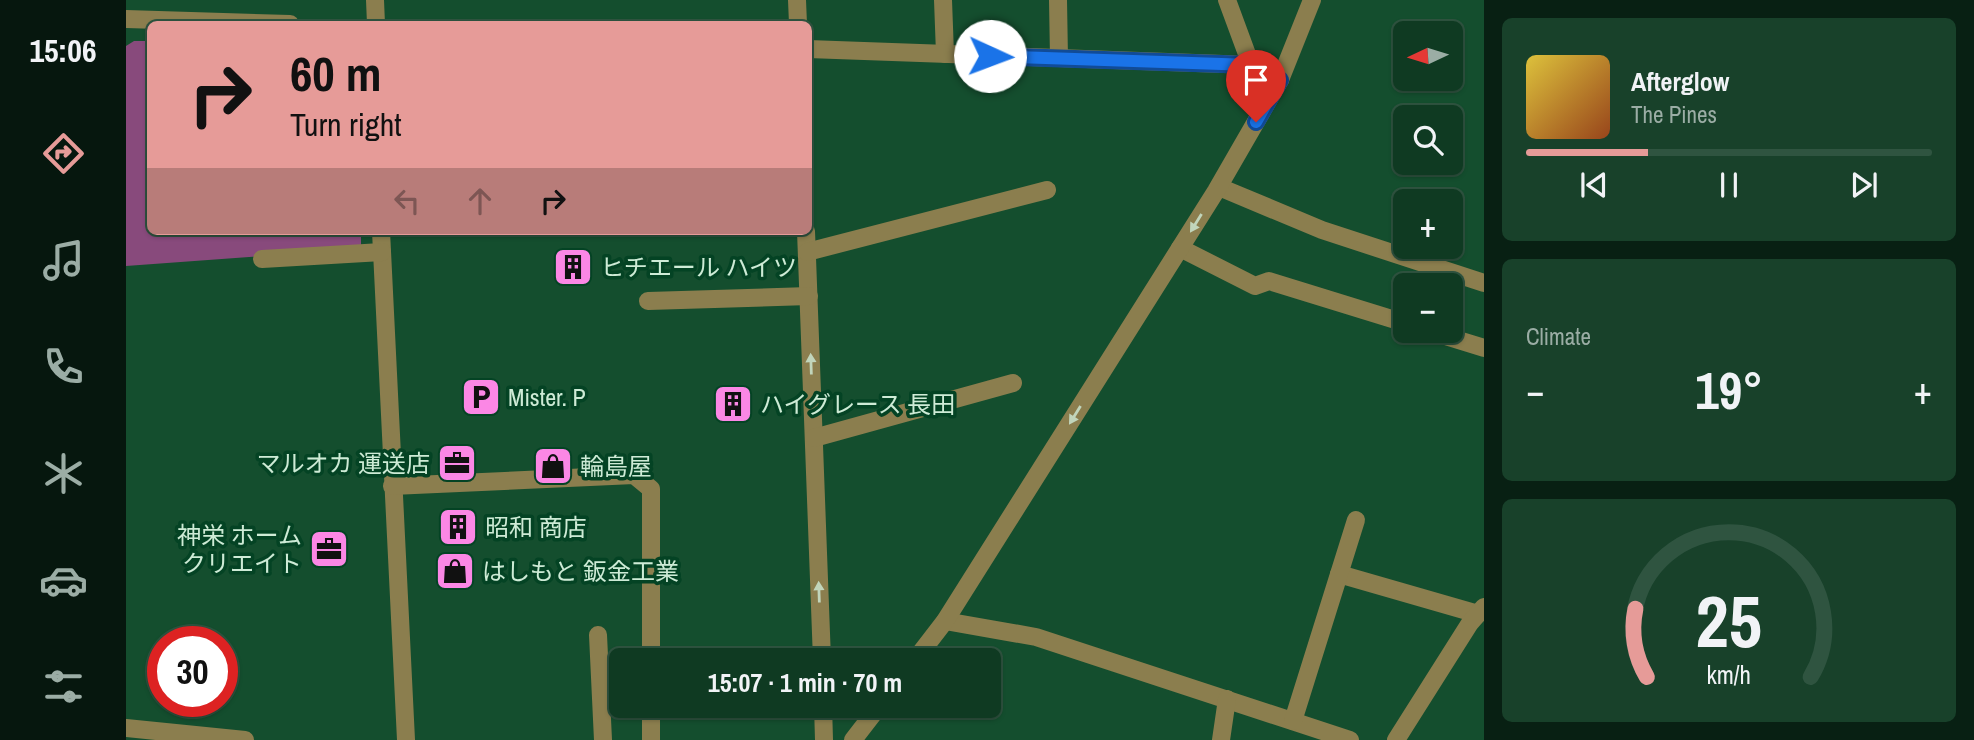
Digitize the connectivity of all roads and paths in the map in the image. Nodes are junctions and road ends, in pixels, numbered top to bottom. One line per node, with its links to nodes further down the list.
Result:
1 (375, 0): 9 (street)
2 (797, 0): 10 (street)
3 (943, 0): 12 (street)
4 (1058, 0): 13 (street)
5 (1227, 0): 14 (street)
6 (1312, 0): 15 (street)
7 (126, 19): 8 (street)
8 (192, 21)
9 (376, 21)
10 (798, 21)
11 (812, 49): 12 (street)
12 (945, 54): 13 (street)
13 (1059, 58): 14 (street)
14 (1251, 65): 15 (street)
15 (1280, 80): 16 (street)
16 (1219, 187): 20 (street, one-way to 20); 24 (street)
17 (1047, 190): 22 (street)
18 (381, 235): 21 (street)
19 (806, 235): 22 (street)
20 (1180, 248): 27 (street); 36 (street, one-way to 36)
21 (382, 252): 23 (street); 32 (street)
22 (807, 252): 25 (street)
23 (262, 259)
24 (1484, 283)
25 (808, 296): 26 (street); 31 (street, one-way to 25)
26 (648, 301)
27 (1393, 319)
28 (1463, 342): 29 (street)
29 (1484, 348)
30 (1013, 383): 31 (street)
31 (814, 438): 39 (street, one-way to 31)
32 (392, 486): 38 (street); 48 (street)
33 (1356, 520): 34 (street)
34 (1339, 574): 35 (street); 45 (street)
35 (1481, 610): 55 (street)
36 (945, 621): 40 (street); 41 (street)
37 (598, 635): 49 (street)
38 (651, 648)
39 (822, 648)
40 (924, 648)
41 (1227, 699): 45 (street); 53 (street)
42 (651, 718): 50 (street)
43 (823, 718): 51 (street)
44 (870, 718): 52 (street)
45 (1293, 721): 54 (street)
46 (126, 728): 47 (street)
47 (245, 740)
48 (405, 740)
49 (603, 740)
50 (651, 740)
51 (824, 740)
52 (853, 740)
53 (1221, 740)
54 (1350, 740)
55 (1396, 740)

